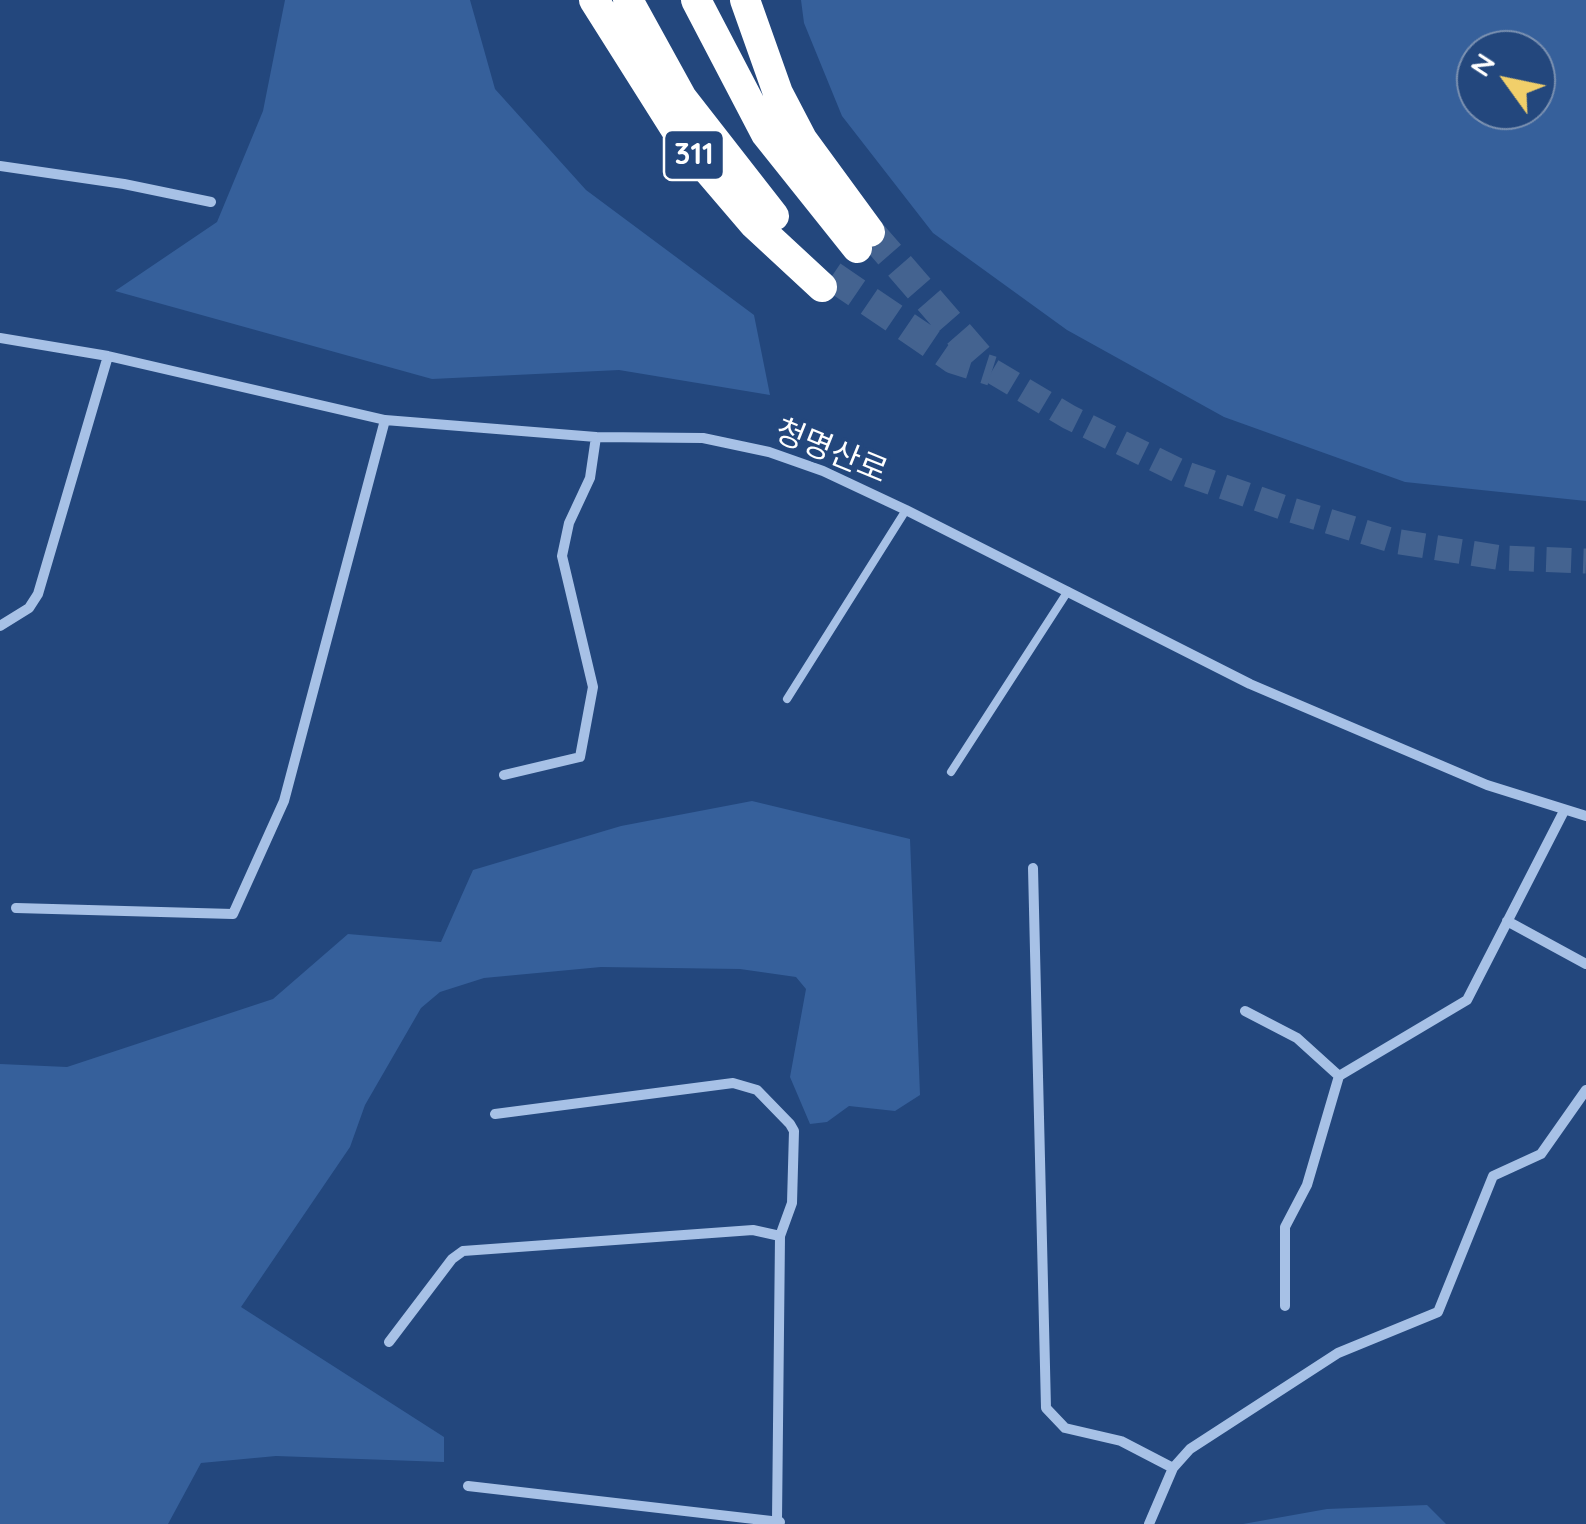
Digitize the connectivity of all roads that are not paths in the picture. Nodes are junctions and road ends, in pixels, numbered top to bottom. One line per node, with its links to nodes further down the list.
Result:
1 (594, 0): 2 (highway, 311)
2 (628, 0)
3 (696, 0): 4 (highway, 311)
4 (745, 0)
5 (0, 166): 6 (street)
6 (212, 202)
7 (0, 338): 8 (street, 청명산로)
8 (108, 356): 9 (street, 청명산로); 13 (street)
9 (385, 420): 10 (street, 청명산로); 20 (street)
10 (596, 437): 11 (street, 청명산로); 16 (street)
11 (906, 510): 12 (street, 청명산로); 14 (lane)
12 (1068, 591): 15 (lane); 17 (street, 청명산로)
13 (0, 626)
14 (787, 700)
15 (951, 772)
16 (504, 775)
17 (1564, 811): 18 (street, 청명산로); 21 (street)
18 (1586, 816)
19 (1032, 868): 30 (street)
20 (16, 908)
21 (1507, 922): 22 (street); 24 (street)
22 (1586, 964)
23 (1245, 1012): 24 (street)
24 (1339, 1076): 28 (street)
25 (1586, 1090): 30 (street)
26 (495, 1114): 27 (street)
27 (780, 1236): 29 (street); 32 (street)
28 (1285, 1306)
29 (389, 1342)
30 (1172, 1468): 33 (street)
31 (468, 1486): 32 (street)
32 (779, 1522)
33 (1149, 1524)

